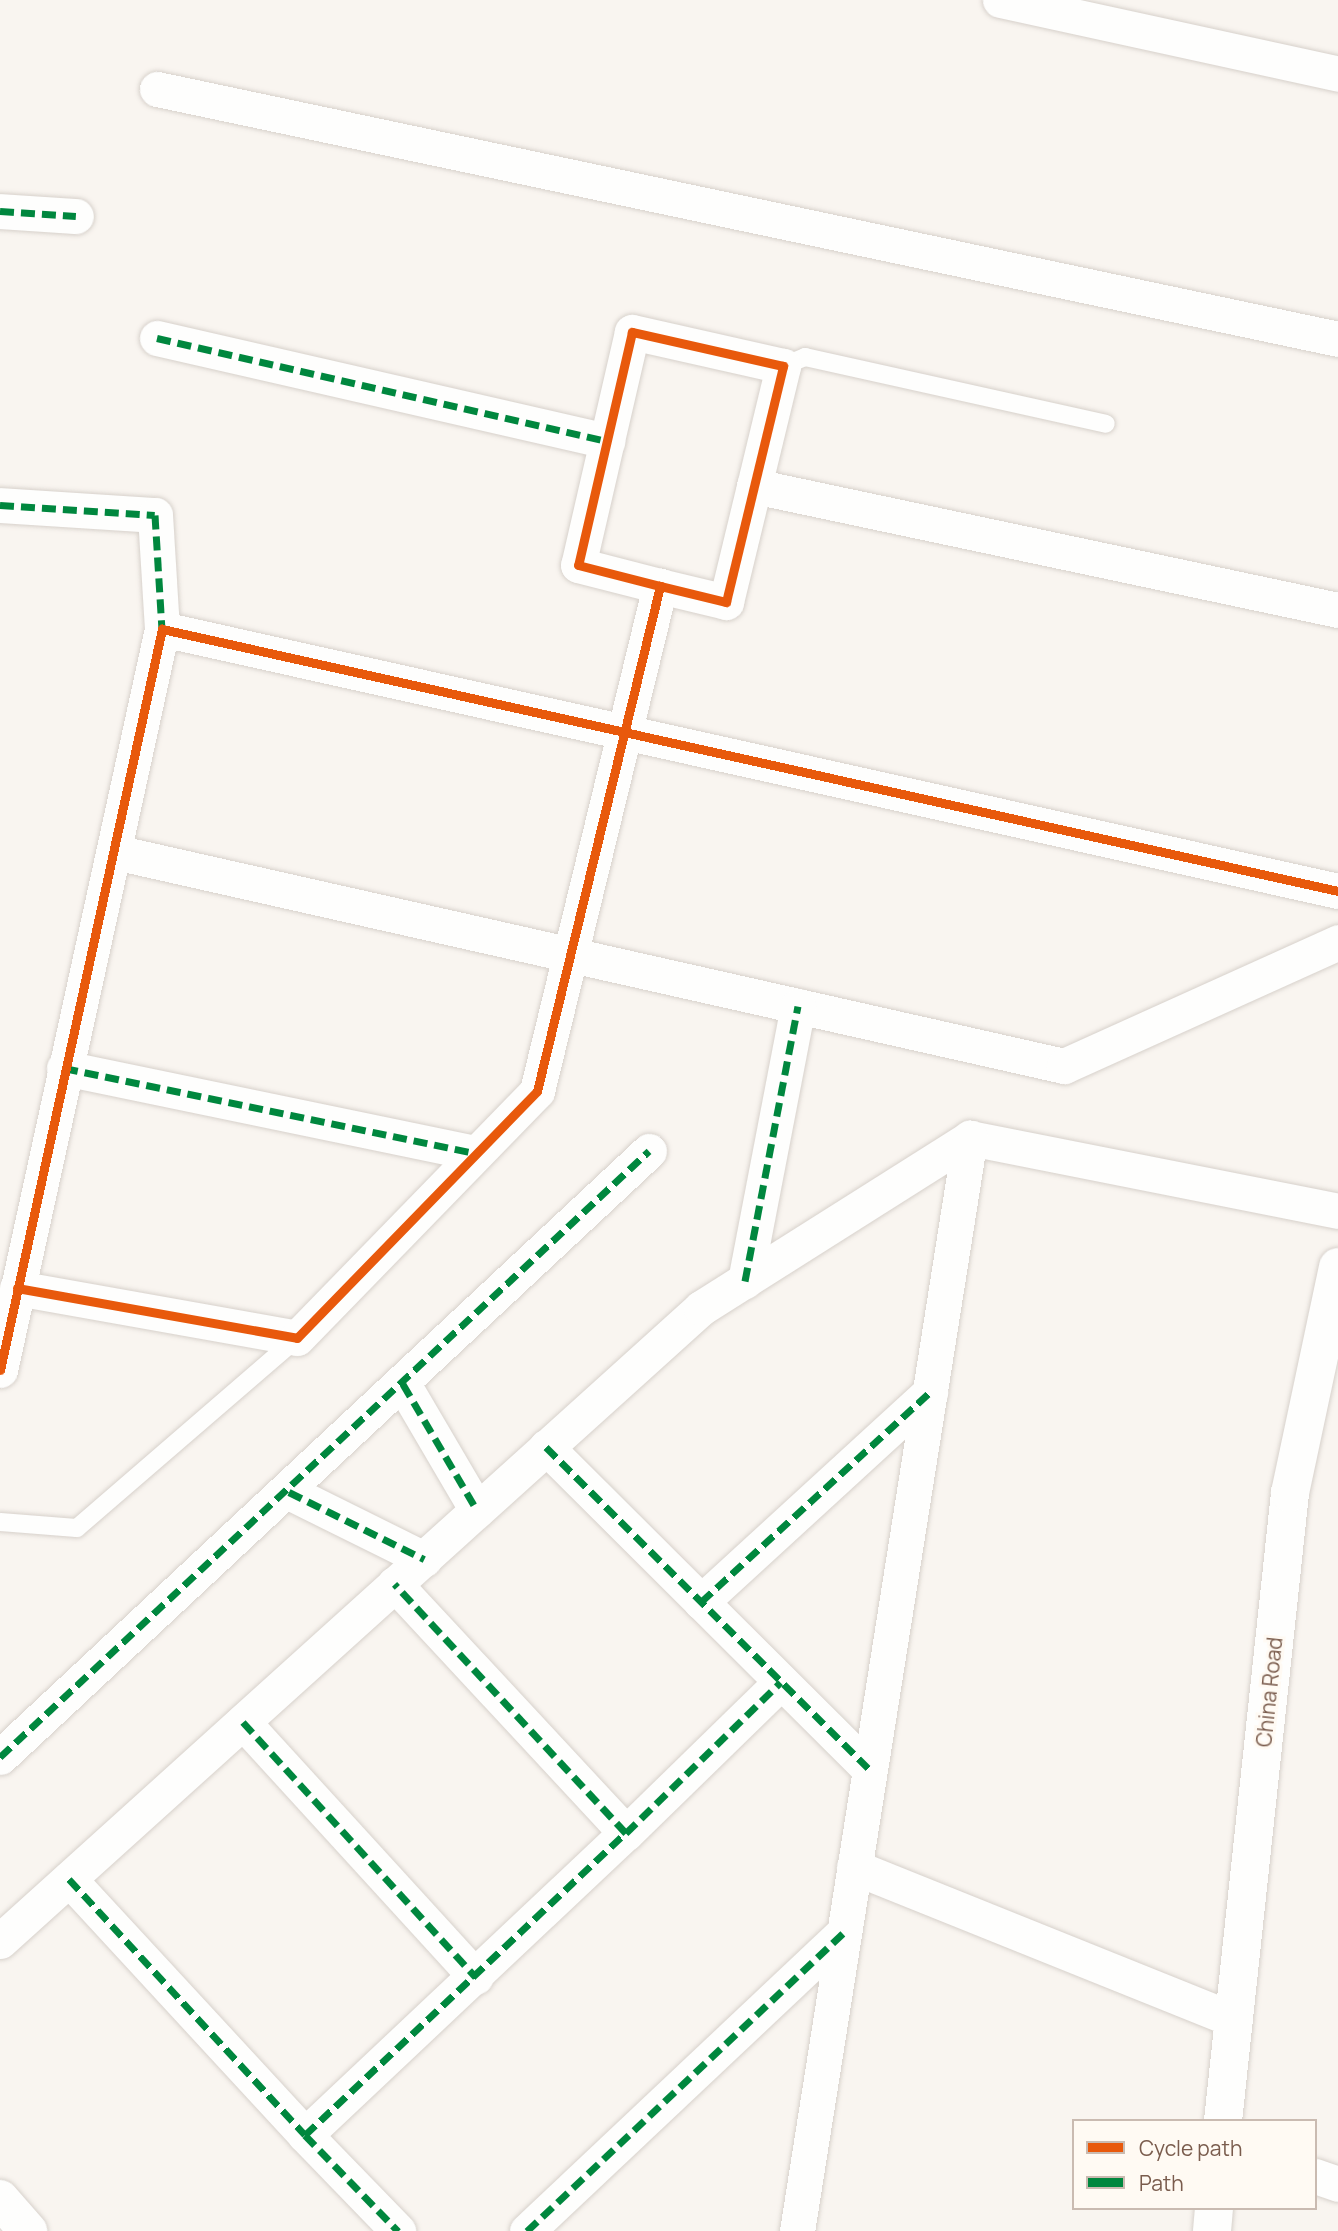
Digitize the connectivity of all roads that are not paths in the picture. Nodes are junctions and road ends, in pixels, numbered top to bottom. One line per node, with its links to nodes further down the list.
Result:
1 (1000, 0): 2 (street)
2 (1338, 74)
3 (157, 89): 7 (street)
4 (0, 211): 5 (street)
5 (76, 216)
6 (157, 338): 10 (street)
7 (1338, 339)
8 (783, 366): 9 (lane); 10 (street); 11 (street)
9 (1106, 424)
10 (607, 441): 13 (street)
11 (754, 486): 13 (street); 14 (street)
12 (0, 505): 15 (street)
13 (660, 586): 16 (street)
14 (1338, 610)
15 (162, 629): 16 (street); 17 (street)
16 (624, 732): 18 (street); 20 (street)
17 (116, 852): 20 (street); 22 (street)
18 (1338, 891)
19 (1338, 942): 21 (street)
20 (569, 954): 21 (street); 25 (street)
21 (798, 1006): 28 (street)
22 (64, 1068): 25 (street); 29 (street)
23 (970, 1138): 26 (street); 28 (street); 33 (street)
24 (649, 1151): 32 (street)
25 (475, 1153): 30 (street)
26 (1338, 1211)
27 (1338, 1266): 51 (main road, China Road)
28 (745, 1281): 34 (street)
29 (17, 1288): 30 (street); 31 (street)
30 (297, 1338): 37 (lane)
31 (0, 1370)
32 (403, 1384): 35 (street); 36 (street)
33 (930, 1392): 40 (street); 44 (street)
34 (546, 1447): 36 (street); 40 (street)
35 (289, 1492): 38 (street); 43 (street)
36 (477, 1510): 38 (street)
37 (0, 1522)
38 (424, 1559): 39 (street)
39 (395, 1584): 42 (street); 45 (street)
40 (701, 1602): 41 (street)
41 (781, 1682): 44 (street); 45 (street)
42 (243, 1722): 47 (street); 50 (street)
43 (0, 1757)
44 (869, 1769): 46 (street)
45 (626, 1833): 50 (street)
46 (854, 1867): 48 (street); 51 (street)
47 (69, 1879): 49 (street); 53 (street)
48 (843, 1933): 60 (street); 61 (street)
49 (0, 1941)
50 (476, 1977): 53 (street)
51 (1234, 2020): 52 (main road, China Road)
52 (1223, 2119)
53 (305, 2135): 59 (street)
54 (1317, 2177): 55 (street)
55 (1338, 2184)
56 (0, 2199): 58 (main road)
57 (1214, 2210): 62 (main road)
58 (28, 2231)
59 (398, 2231)
60 (527, 2231)
61 (797, 2231)
62 (1212, 2231)

